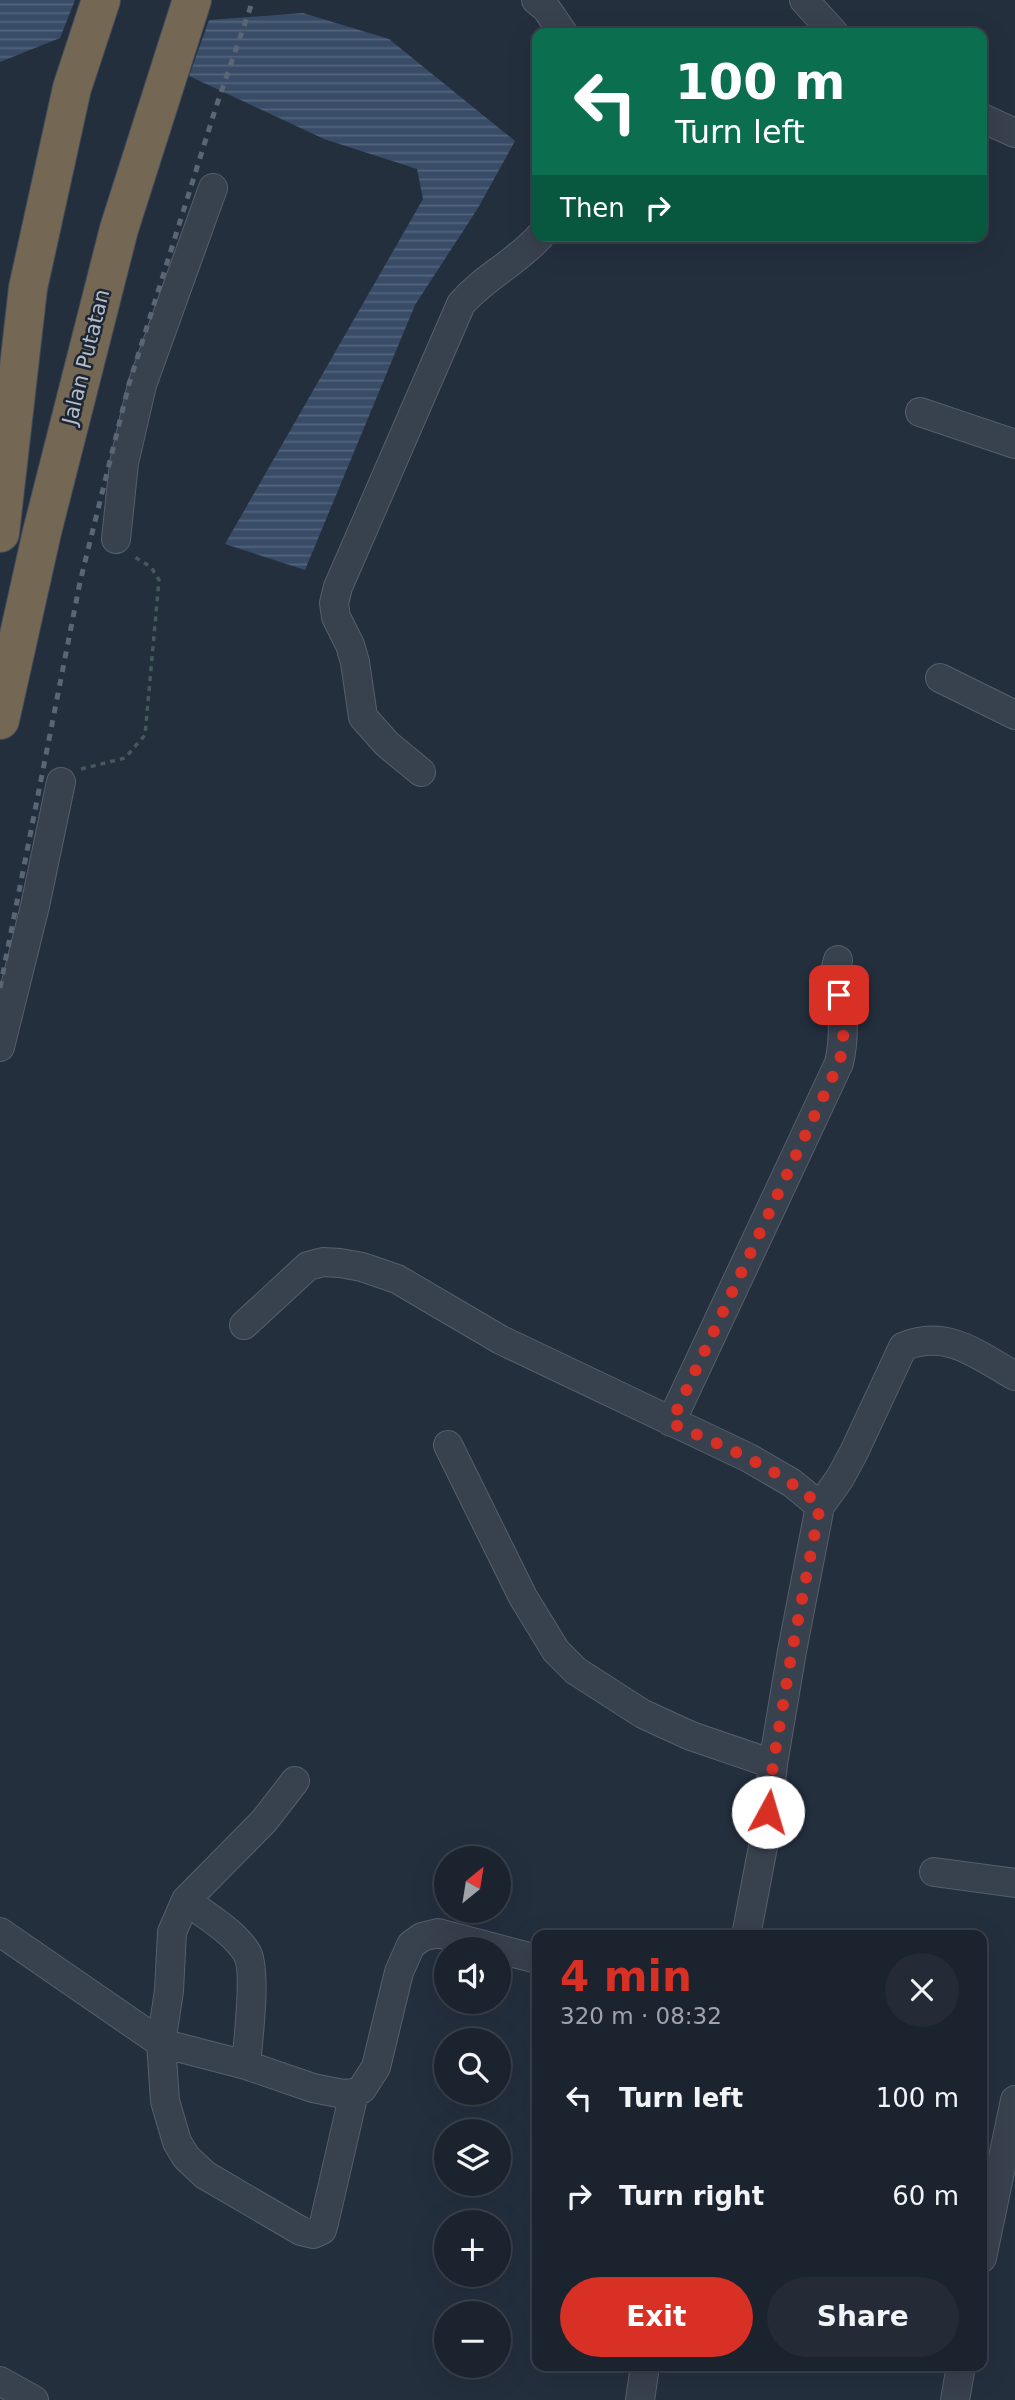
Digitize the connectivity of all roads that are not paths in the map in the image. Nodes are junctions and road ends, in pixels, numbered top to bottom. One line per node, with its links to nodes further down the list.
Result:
1 (102, 0): 13 (highway)
2 (192, 0): 16 (highway, Jalan Putatan)
3 (536, 0): 5 (street)
4 (804, 0): 6 (street)
5 (560, 28)
6 (829, 28)
7 (987, 120): 8 (street)
8 (1015, 133)
9 (213, 188): 14 (street)
10 (535, 242): 18 (street)
11 (920, 412): 12 (street)
12 (1015, 444)
13 (0, 533)
14 (116, 539)
15 (940, 678): 17 (street)
16 (1, 708)
17 (1015, 715)
18 (421, 772)
19 (61, 782): 21 (street)
20 (838, 960): 24 (street)
21 (0, 1047)
22 (244, 1325): 24 (street)
23 (1015, 1376): 26 (street)
24 (671, 1423): 26 (street)
25 (448, 1446): 27 (street)
26 (820, 1506): 27 (street)
27 (773, 1764): 32 (street)
28 (295, 1781): 31 (street)
29 (934, 1872): 30 (street)
30 (1015, 1882)
31 (186, 1900): 35 (street); 36 (street)
32 (747, 1930)
33 (0, 1932): 35 (street)
34 (532, 1958): 37 (street)
35 (161, 2043): 36 (street); 37 (street)
36 (246, 2065): 37 (street)
37 (354, 2093)
38 (1015, 2100): 39 (street)
39 (987, 2234)
40 (644, 2371): 44 (street)
41 (960, 2371): 45 (street)
42 (0, 2381): 43 (street)
43 (34, 2400)
44 (640, 2400)
45 (955, 2400)

